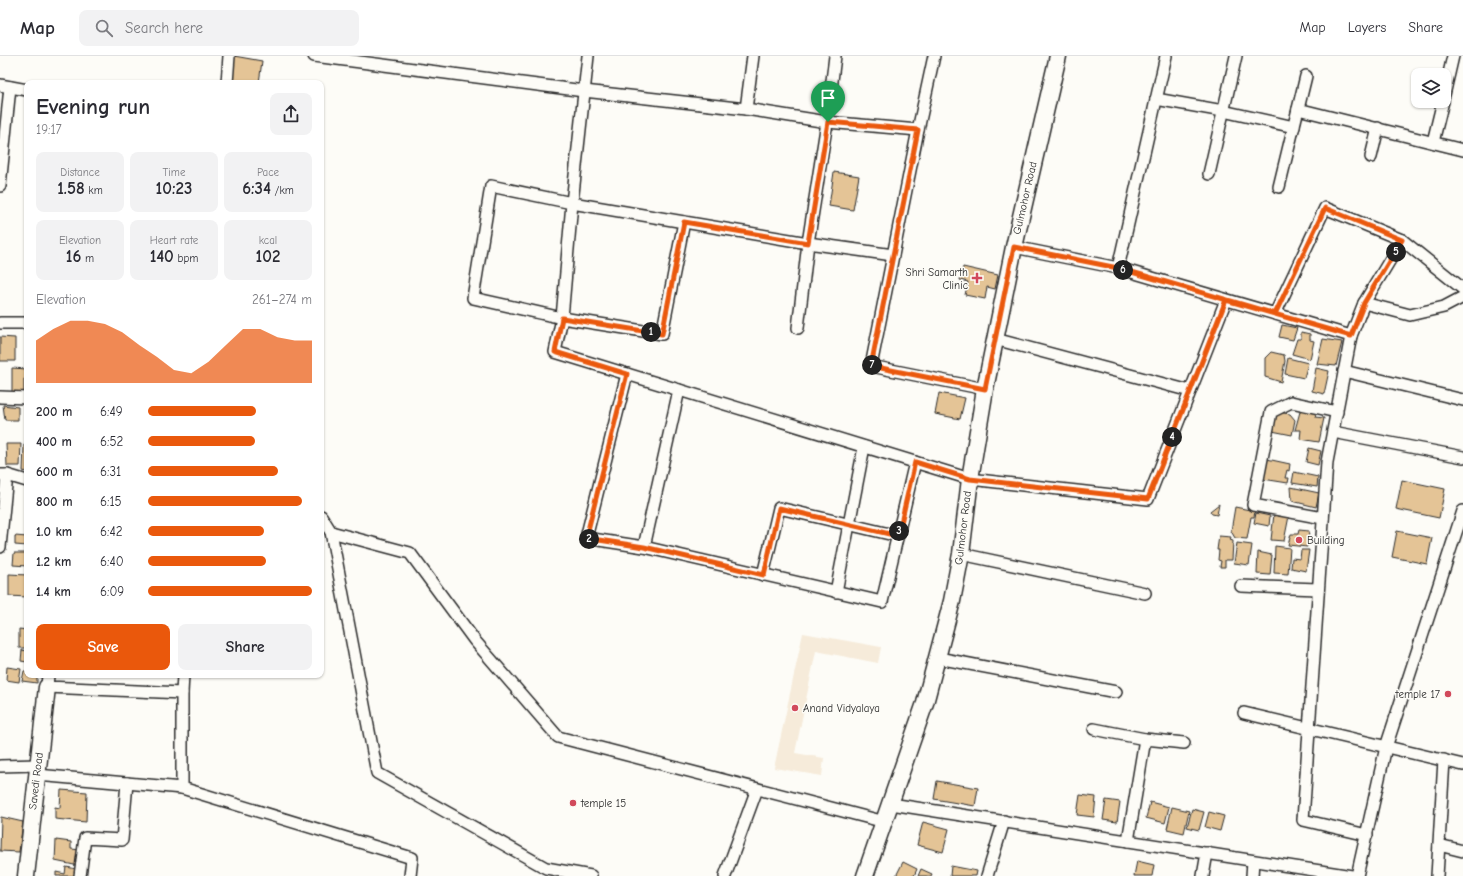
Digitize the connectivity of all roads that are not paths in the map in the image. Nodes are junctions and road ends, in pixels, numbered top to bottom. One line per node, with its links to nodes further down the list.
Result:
1 (229, 56): 14 (street)
2 (314, 56): 11 (street)
3 (588, 56): 17 (street)
4 (753, 56): 20 (street)
5 (835, 56): 23 (street)
6 (934, 56): 26 (street)
7 (1058, 56): 37 (street, Gulmohor Road)
8 (1166, 56): 18 (street)
9 (1236, 56): 22 (street)
10 (1453, 56): 12 (street)
11 (334, 57): 17 (street)
12 (1450, 68)
13 (1306, 76): 21 (street)
14 (227, 80)
15 (5, 86): 16 (street); 31 (street)
16 (24, 89)
17 (584, 91): 20 (street); 33 (street)
18 (1156, 99): 22 (street); 39 (street)
19 (1441, 108): 27 (street)
20 (746, 109): 23 (street)
21 (1298, 109): 24 (street); 25 (street)
22 (1223, 111): 24 (street); 30 (street)
23 (828, 122): 26 (street); 36 (street)
24 (1294, 127): 32 (street)
25 (1378, 128): 27 (street); 29 (street)
26 (918, 130): 38 (street)
27 (1433, 142): 28 (street)
28 (1463, 150)
29 (1372, 157)
30 (1209, 174)
31 (0, 186)
32 (1279, 187)
33 (572, 203): 34 (street); 45 (street); 45 (street)
34 (684, 222): 36 (street); 45 (street)
35 (1402, 240): 40 (street); 43 (street); 44 (street)
36 (808, 243): 38 (street); 48 (street)
37 (1014, 247): 39 (street); 50 (street, Gulmohor Road)
38 (893, 255): 53 (street)
39 (1118, 268): 42 (street)
40 (1463, 289)
41 (1463, 297): 43 (street)
42 (1226, 300): 44 (street); 55 (street)
43 (1364, 303): 49 (street)
44 (1275, 314): 49 (street)
45 (562, 318): 52 (street)
46 (0, 323): 47 (street)
47 (24, 323)
48 (798, 328)
49 (1351, 336): 51 (street)
50 (995, 339): 53 (street, Gulmohor Road); 55 (street)
51 (1344, 371): 58 (street); 59 (street)
52 (627, 374): 54 (street); 74 (street)
53 (985, 389): 65 (street, Gulmohor Road)
54 (679, 390): 61 (street); 74 (street)
55 (1190, 391): 65 (street)
56 (0, 397): 57 (street)
57 (24, 398)
58 (1463, 400)
59 (1337, 412): 60 (street); 68 (street)
60 (1333, 432): 62 (street); 68 (street)
61 (864, 447): 63 (street); 70 (street)
62 (1463, 457)
63 (915, 462): 65 (street); 72 (street)
64 (3, 475): 66 (street); 73 (street)
65 (970, 479): 75 (street, Gulmohor Road)
66 (24, 480)
67 (1463, 511): 91 (street)
68 (1324, 518): 78 (street)
69 (324, 521): 71 (street)
70 (849, 524): 72 (street); 76 (street); 79 (street)
71 (331, 532): 98 (street); 111 (street)
72 (898, 536): 79 (street)
73 (0, 547)
74 (644, 547): 76 (street)
75 (961, 554): 80 (street); 81 (street, Gulmohor Road)
76 (764, 575): 79 (street)
77 (1241, 586): 78 (street)
78 (1318, 589): 87 (street)
79 (836, 592)
80 (1145, 593)
81 (938, 658): 84 (street); 99 (street, Gulmohor Road)
82 (183, 678): 85 (street)
83 (48, 681): 85 (street); 95 (street, Savedi Road)
84 (1116, 692)
85 (182, 693): 97 (street)
86 (1244, 712): 87 (street)
87 (1309, 728): 91 (street); 102 (street)
88 (1094, 729): 89 (street)
89 (1144, 739): 90 (street); 103 (street)
90 (1184, 743)
91 (1386, 747): 92 (street); 102 (street)
92 (1444, 760): 93 (street); 104 (street)
93 (1463, 765)
94 (0, 766): 95 (street)
95 (38, 770): 96 (street); 108 (street, Savedi Road)
96 (127, 783): 97 (street); 109 (street)
97 (182, 788): 110 (street)
98 (757, 789): 100 (street); 112 (street)
99 (891, 804): 100 (street, Gulmohor Road); 101 (street)
100 (885, 822): 113 (street, Gulmohor Road)
101 (1004, 822): 103 (street); 114 (street)
102 (1367, 835): 118 (street)
103 (1128, 841): 106 (street)
104 (1439, 845): 105 (street); 119 (street)
105 (1463, 851)
106 (1207, 853): 107 (street); 115 (street)
107 (1253, 861): 116 (street); 117 (street)
108 (26, 876)
109 (80, 876)
110 (410, 876)
111 (587, 876)
112 (725, 876)
113 (866, 876)
114 (987, 876)
115 (1203, 876)
116 (1252, 876)
117 (1352, 876)
118 (1357, 876)
119 (1437, 876)

